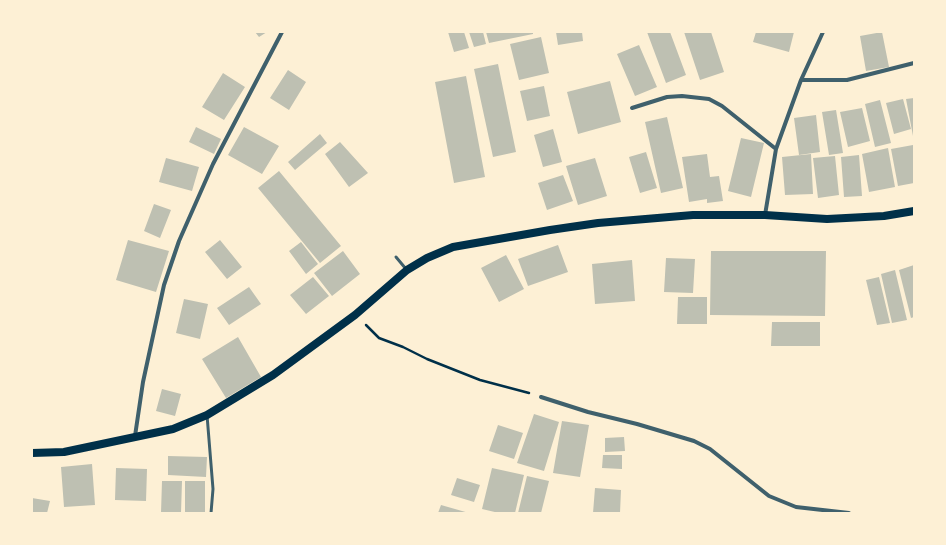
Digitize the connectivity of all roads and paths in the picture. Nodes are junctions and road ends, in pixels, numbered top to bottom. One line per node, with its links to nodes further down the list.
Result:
1 (282, 32): 14 (street)
2 (823, 32): 4 (street)
3 (914, 63): 4 (street)
4 (801, 80): 6 (street)
5 (632, 108): 6 (street)
6 (776, 149): 8 (street)
7 (914, 211): 8 (main road)
8 (765, 216): 10 (main road)
9 (396, 257): 10 (lane)
10 (407, 270): 11 (main road)
11 (356, 315): 12 (path); 13 (main road)
12 (541, 396): 17 (street)
13 (207, 415): 14 (main road); 16 (lane)
14 (135, 436): 15 (main road)
15 (32, 453)
16 (211, 513)
17 (844, 513): 18 (street)
18 (849, 513)

